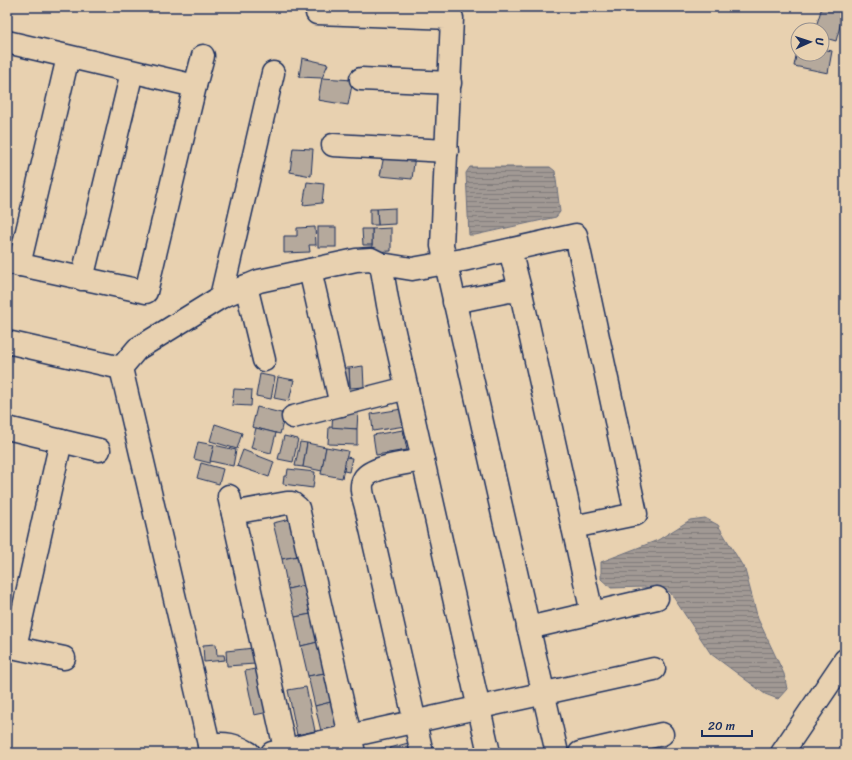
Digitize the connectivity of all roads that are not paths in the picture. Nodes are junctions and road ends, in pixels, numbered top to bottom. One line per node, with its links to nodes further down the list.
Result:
1 (318, 13): 8 (street)
2 (7, 42): 4 (street)
3 (203, 56): 9 (street)
4 (68, 57): 5 (street); 13 (street)
5 (132, 72): 9 (street); 17 (street)
6 (273, 73): 20 (street)
7 (361, 79): 8 (street)
8 (450, 83): 11 (street)
9 (195, 86): 17 (street)
10 (333, 145): 11 (street)
11 (447, 151): 15 (street)
12 (510, 250): 15 (street); 19 (street); 32 (street)
13 (13, 263): 17 (street)
14 (381, 264): 15 (street); 16 (street); 25 (street)
15 (446, 264): 21 (street)
16 (310, 270): 18 (street); 26 (street)
17 (82, 279)
18 (246, 286): 20 (street); 23 (street)
19 (521, 293): 21 (street); 32 (street)
20 (221, 297): 24 (street)
21 (454, 302): 35 (street)
22 (7, 342): 24 (street)
23 (264, 360)
24 (121, 368): 45 (street)
25 (407, 388): 26 (street); 31 (street)
26 (341, 405): 27 (street)
27 (293, 417)
28 (7, 428): 29 (street)
29 (61, 441): 30 (street); 36 (street)
30 (99, 450)
31 (423, 460): 41 (street); 42 (street)
32 (572, 528): 34 (street)
33 (657, 598): 34 (street)
34 (592, 613): 35 (street)
35 (528, 628): 40 (street)
36 (11, 646): 37 (street)
37 (64, 658)
38 (845, 660): 52 (street)
39 (654, 669): 40 (street)
40 (544, 694): 41 (street); 50 (street)
41 (479, 708): 42 (street); 49 (street)
42 (415, 722): 44 (street); 48 (street)
43 (662, 734): 51 (street)
44 (352, 744): 46 (street); 46 (street)
45 (210, 749): 47 (street)
46 (281, 752)
47 (249, 753)
48 (422, 753)
49 (489, 753)
50 (557, 753)
51 (580, 753)
52 (782, 753)

